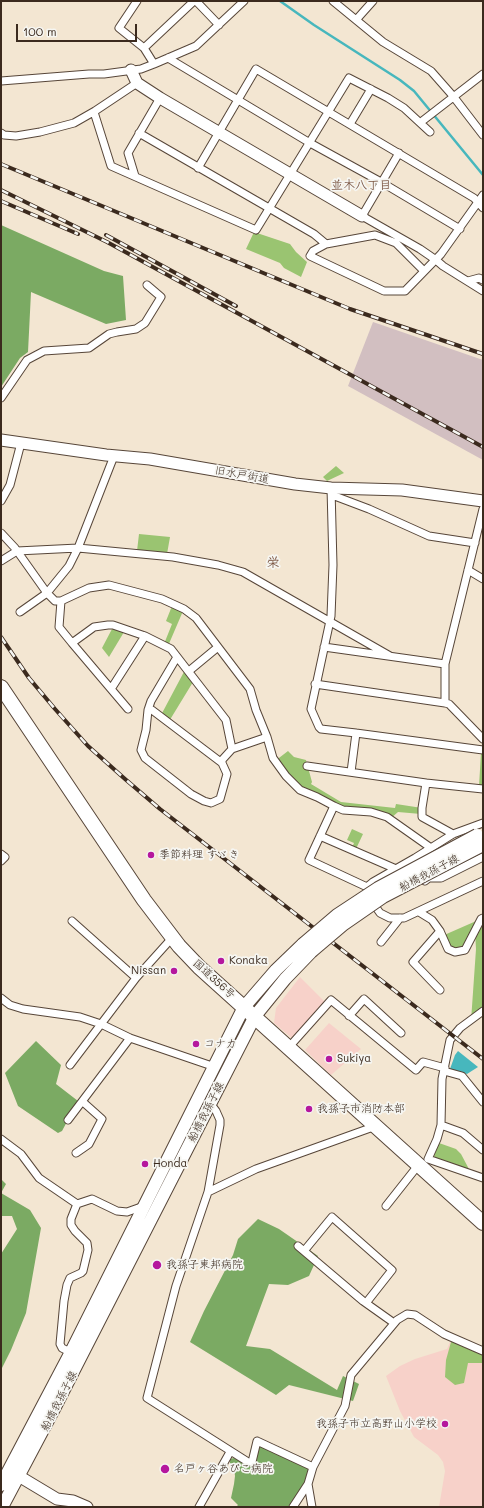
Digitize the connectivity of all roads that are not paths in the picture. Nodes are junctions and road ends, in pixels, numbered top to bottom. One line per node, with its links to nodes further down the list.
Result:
1 (137, 1): 8 (street)
2 (195, 1): 7 (street); 8 (street)
3 (244, 1): 7 (street)
4 (333, 1): 6 (street)
5 (373, 1): 6 (street)
6 (356, 20): 16 (street)
7 (219, 25): 9 (street)
8 (144, 48): 10 (street)
9 (168, 58): 10 (street); 18 (street)
10 (154, 64): 11 (street)
11 (131, 70): 13 (street); 14 (street)
12 (483, 74): 16 (street)
13 (1, 81)
14 (137, 83): 17 (street); 20 (street)
15 (371, 89): 19 (street); 21 (street); 22 (street)
16 (454, 96): 21 (street); 27 (street)
17 (160, 98): 25 (street); 26 (street)
18 (238, 100): 19 (street); 26 (street); 28 (street)
19 (328, 111): 22 (street); 28 (street)
20 (94, 112): 24 (street); 32 (street)
21 (420, 122): 23 (street)
22 (350, 124): 29 (street)
23 (430, 132)
24 (1, 133)
25 (139, 133): 30 (street); 32 (street)
26 (219, 133): 30 (street); 31 (street)
27 (483, 135)
28 (310, 143): 31 (street); 33 (street)
29 (399, 153): 33 (street); 35 (street)
30 (198, 168): 36 (street)
31 (291, 174): 36 (street); 37 (street)
32 (135, 176): 36 (street)
33 (381, 182): 37 (street); 38 (street)
34 (483, 195): 35 (street)
35 (481, 205): 38 (street)
36 (270, 209): 39 (street)
37 (362, 216): 40 (street)
38 (460, 229): 40 (street)
39 (326, 244): 41 (street); 41 (street)
40 (436, 260): 41 (street); 43 (street)
41 (424, 271)
42 (482, 276): 43 (street)
43 (468, 281): 45 (street)
44 (147, 285): 46 (street)
45 (483, 292)
46 (1, 398)
47 (1, 440): 48 (street, 旧水戸街道)
48 (21, 443): 49 (street, 旧水戸街道); 52 (street)
49 (114, 456): 50 (street, 旧水戸街道); 56 (street)
50 (332, 491): 51 (street, 旧水戸街道); 55 (street); 64 (street)
51 (483, 500)
52 (1, 501)
53 (483, 509): 55 (street)
54 (1, 533): 57 (street)
55 (475, 543): 59 (street)
56 (78, 548): 57 (street); 61 (street); 64 (street)
57 (17, 551): 58 (street); 61 (street)
58 (1, 561)
59 (468, 570): 60 (street); 71 (street)
60 (483, 579)
61 (47, 593): 62 (street); 63 (street)
62 (61, 601): 66 (street); 67 (street)
63 (20, 612)
64 (329, 622): 68 (street); 69 (street)
65 (145, 636): 66 (street); 70 (street); 75 (street)
66 (72, 643): 75 (street)
67 (218, 647): 72 (street); 80 (street)
68 (324, 647): 69 (street); 73 (street)
69 (390, 656): 71 (street)
70 (177, 657): 72 (street); 78 (street)
71 (445, 664): 76 (street)
72 (189, 671): 82 (street)
73 (316, 684): 76 (street); 79 (street)
74 (1, 687): 107 (highway, 国道356号)
75 (111, 689): 77 (street)
76 (446, 703): 81 (street)
77 (128, 709)
78 (148, 710): 84 (street); 84 (street)
79 (356, 734): 83 (street); 86 (street)
80 (267, 737): 82 (street); 89 (street)
81 (483, 739)
82 (232, 749): 84 (street)
83 (483, 750)
84 (222, 763)
85 (307, 766): 86 (street)
86 (351, 772): 87 (street)
87 (426, 783): 88 (street); 91 (street)
88 (483, 789)
89 (334, 806): 92 (street); 94 (street)
90 (483, 823): 91 (street)
91 (453, 834): 94 (street)
92 (320, 836): 98 (street); 100 (street)
93 (482, 839): 112 (main road, 船橋我孫子線, bridge)
94 (431, 848): 98 (street)
95 (1, 854): 97 (street)
96 (483, 857): 101 (street)
97 (1, 861)
98 (396, 869): 100 (street)
99 (483, 881): 102 (street)
100 (367, 887): 101 (street)
101 (375, 906): 103 (street)
102 (419, 912): 103 (street); 106 (street)
103 (400, 918): 108 (street)
104 (483, 918): 106 (street)
105 (72, 921): 109 (street)
106 (440, 931): 110 (street)
107 (172, 938): 109 (street); 112 (highway, 国道356号)
108 (381, 942)
109 (136, 978): 115 (street)
110 (440, 990)
111 (1, 998): 115 (street)
112 (250, 1011): 118 (highway, 国道356号); 120 (main road, 船橋我孫子線); 124 (main road, 船橋我孫子線)
113 (482, 1012): 121 (street)
114 (349, 1016): 116 (street); 118 (street); 121 (street)
115 (101, 1024): 117 (street); 119 (street)
116 (401, 1033)
117 (130, 1038): 120 (street); 122 (street)
118 (289, 1047): 127 (highway, 国道356号)
119 (70, 1065)
120 (215, 1067): 136 (main road, 船橋我孫子線)
121 (445, 1069): 123 (street); 126 (street)
122 (82, 1102): 125 (street); 130 (street)
123 (483, 1102)
124 (210, 1103): 133 (street); 134 (main road, 船橋我孫子線)
125 (68, 1120)
126 (441, 1125): 129 (street); 131 (street)
127 (376, 1126): 131 (highway, 国道356号); 133 (street)
128 (1, 1139): 135 (street)
129 (483, 1150)
130 (76, 1154)
131 (423, 1162): 132 (street); 137 (street); 138 (highway, 国道356号)
132 (483, 1178)
133 (208, 1192): 145 (street)
134 (160, 1200): 136 (street); 144 (main road, 船橋我孫子線)
135 (77, 1204): 136 (street); 144 (street)
136 (144, 1206): 144 (main road, 船橋我孫子線)
137 (386, 1206)
138 (483, 1223)
139 (298, 1246): 140 (street)
140 (304, 1251): 141 (street); 141 (street)
141 (366, 1303): 142 (street)
142 (394, 1323): 143 (street); 146 (street)
143 (483, 1351)
144 (76, 1355): 147 (main road, 船橋我孫子線)
145 (230, 1452): 146 (street); 152 (street)
146 (313, 1467): 148 (street)
147 (14, 1474): 149 (main road, 船橋我孫子線); 150 (main road, 船橋我孫子線); 151 (street)
148 (308, 1484): 153 (street); 154 (street)
149 (1, 1485)
150 (2, 1507)
151 (87, 1507)
152 (199, 1507)
153 (293, 1507)
154 (312, 1507)

